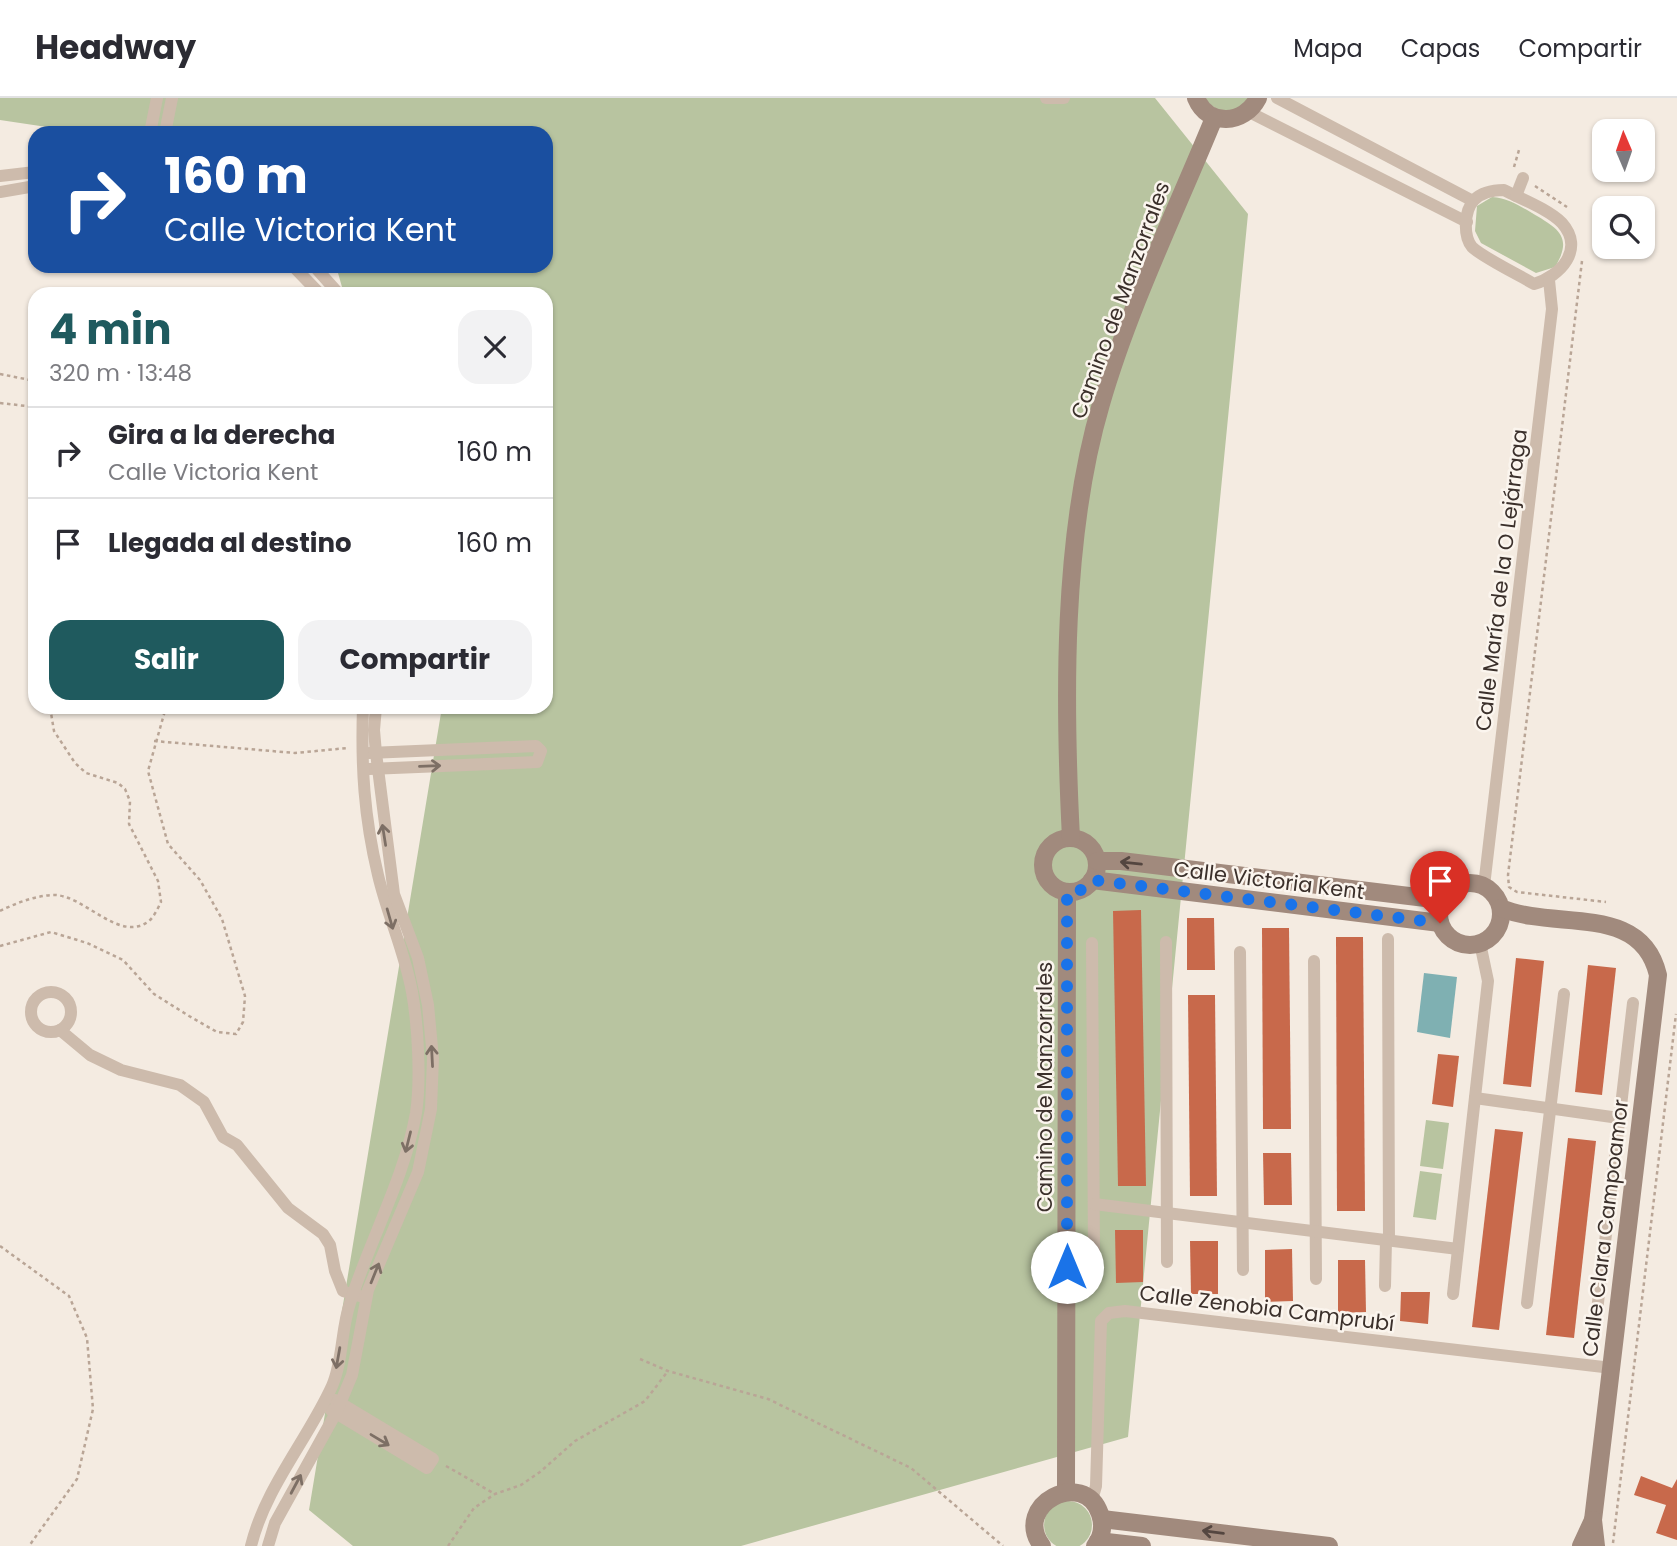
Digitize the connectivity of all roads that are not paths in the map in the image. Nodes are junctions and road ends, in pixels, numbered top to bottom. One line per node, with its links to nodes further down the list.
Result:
1 (157, 98): 9 (street)
2 (172, 98): 10 (street)
3 (1046, 98): 4 (street)
4 (1065, 98)
5 (1196, 98): 8 (street)
6 (1277, 98): 17 (street)
7 (1253, 105): 8 (street); 18 (street)
8 (1214, 118): 30 (street, Camino de Manzorrales)
9 (151, 126)
10 (166, 126)
11 (28, 173): 12 (street)
12 (0, 176)
13 (1522, 178): 16 (street)
14 (28, 187): 15 (street)
15 (0, 192)
16 (1516, 197): 17 (street); 21 (street)
17 (1473, 201): 18 (street)
18 (1467, 222): 21 (street)
19 (300, 273): 22 (street)
20 (320, 273): 23 (street)
21 (1549, 280): 33 (street, Calle María de la O Lejárraga)
22 (313, 287)
23 (333, 287)
24 (363, 714): 26 (street)
25 (375, 714): 27 (street)
26 (362, 750): 27 (street); 29 (street)
27 (376, 753): 28 (street); 28 (street, one-way to 27)
28 (377, 768): 29 (street); 65 (street, one-way to 28)
29 (361, 769): 63 (street, one-way to 63)
30 (1071, 838): 31 (street); 34 (street)
31 (1097, 861): 32 (street); 35 (street, Calle Victoria Kent, one-way to 31)
32 (1092, 880): 34 (street); 38 (street, Calle Victoria Kent)
33 (1484, 886): 35 (street); 36 (street)
34 (1067, 892): 72 (street, Camino de Manzorrales)
35 (1442, 900): 38 (street)
36 (1501, 908): 37 (street); 39 (street)
37 (1523, 917): 39 (street); 68 (street, Calle Clara Campoamor)
38 (1440, 923): 43 (street)
39 (1498, 927): 43 (street)
40 (1388, 939): 56 (street)
41 (1166, 942): 53 (street)
42 (1093, 943): 52 (street)
43 (1480, 943): 49 (street)
44 (1240, 951): 54 (street)
45 (1314, 961): 55 (street)
46 (1563, 994): 50 (street)
47 (1633, 1003): 51 (street)
48 (60, 1030): 63 (street)
49 (1475, 1098): 50 (street); 57 (street)
50 (1550, 1109): 51 (street); 66 (street)
51 (1619, 1118): 67 (street)
52 (1094, 1204): 53 (street); 58 (street)
53 (1167, 1213): 54 (street); 59 (street)
54 (1242, 1222): 55 (street); 60 (street)
55 (1316, 1231): 56 (street); 61 (street)
56 (1387, 1240): 57 (street); 62 (street)
57 (1458, 1249): 64 (street)
58 (1094, 1253)
59 (1167, 1262)
60 (1243, 1270)
61 (1316, 1279)
62 (1385, 1286)
63 (353, 1293): 65 (street); 69 (street, one-way to 69)
64 (1453, 1294)
65 (366, 1298): 70 (street)
66 (1527, 1303)
67 (1597, 1311)
68 (1612, 1368): 73 (street, Calle Zenobia Camprubí); 75 (street, Calle Clara Campoamor)
69 (324, 1400): 70 (street); 77 (street)
70 (338, 1408): 71 (street); 78 (street, one-way to 70)
71 (433, 1459)
72 (1066, 1491): 73 (street); 79 (street)
73 (1092, 1500): 74 (street)
74 (1102, 1519): 76 (street); 81 (street, one-way to 74)
75 (1593, 1520): 82 (street, Calle Clara Campoamor); 83 (street, Calle Clara Campoamor)
76 (1096, 1544): 80 (street)
77 (251, 1546)
78 (268, 1546)
79 (1042, 1546)
80 (1142, 1546)
81 (1329, 1546)
82 (1581, 1546)
83 (1596, 1546)

